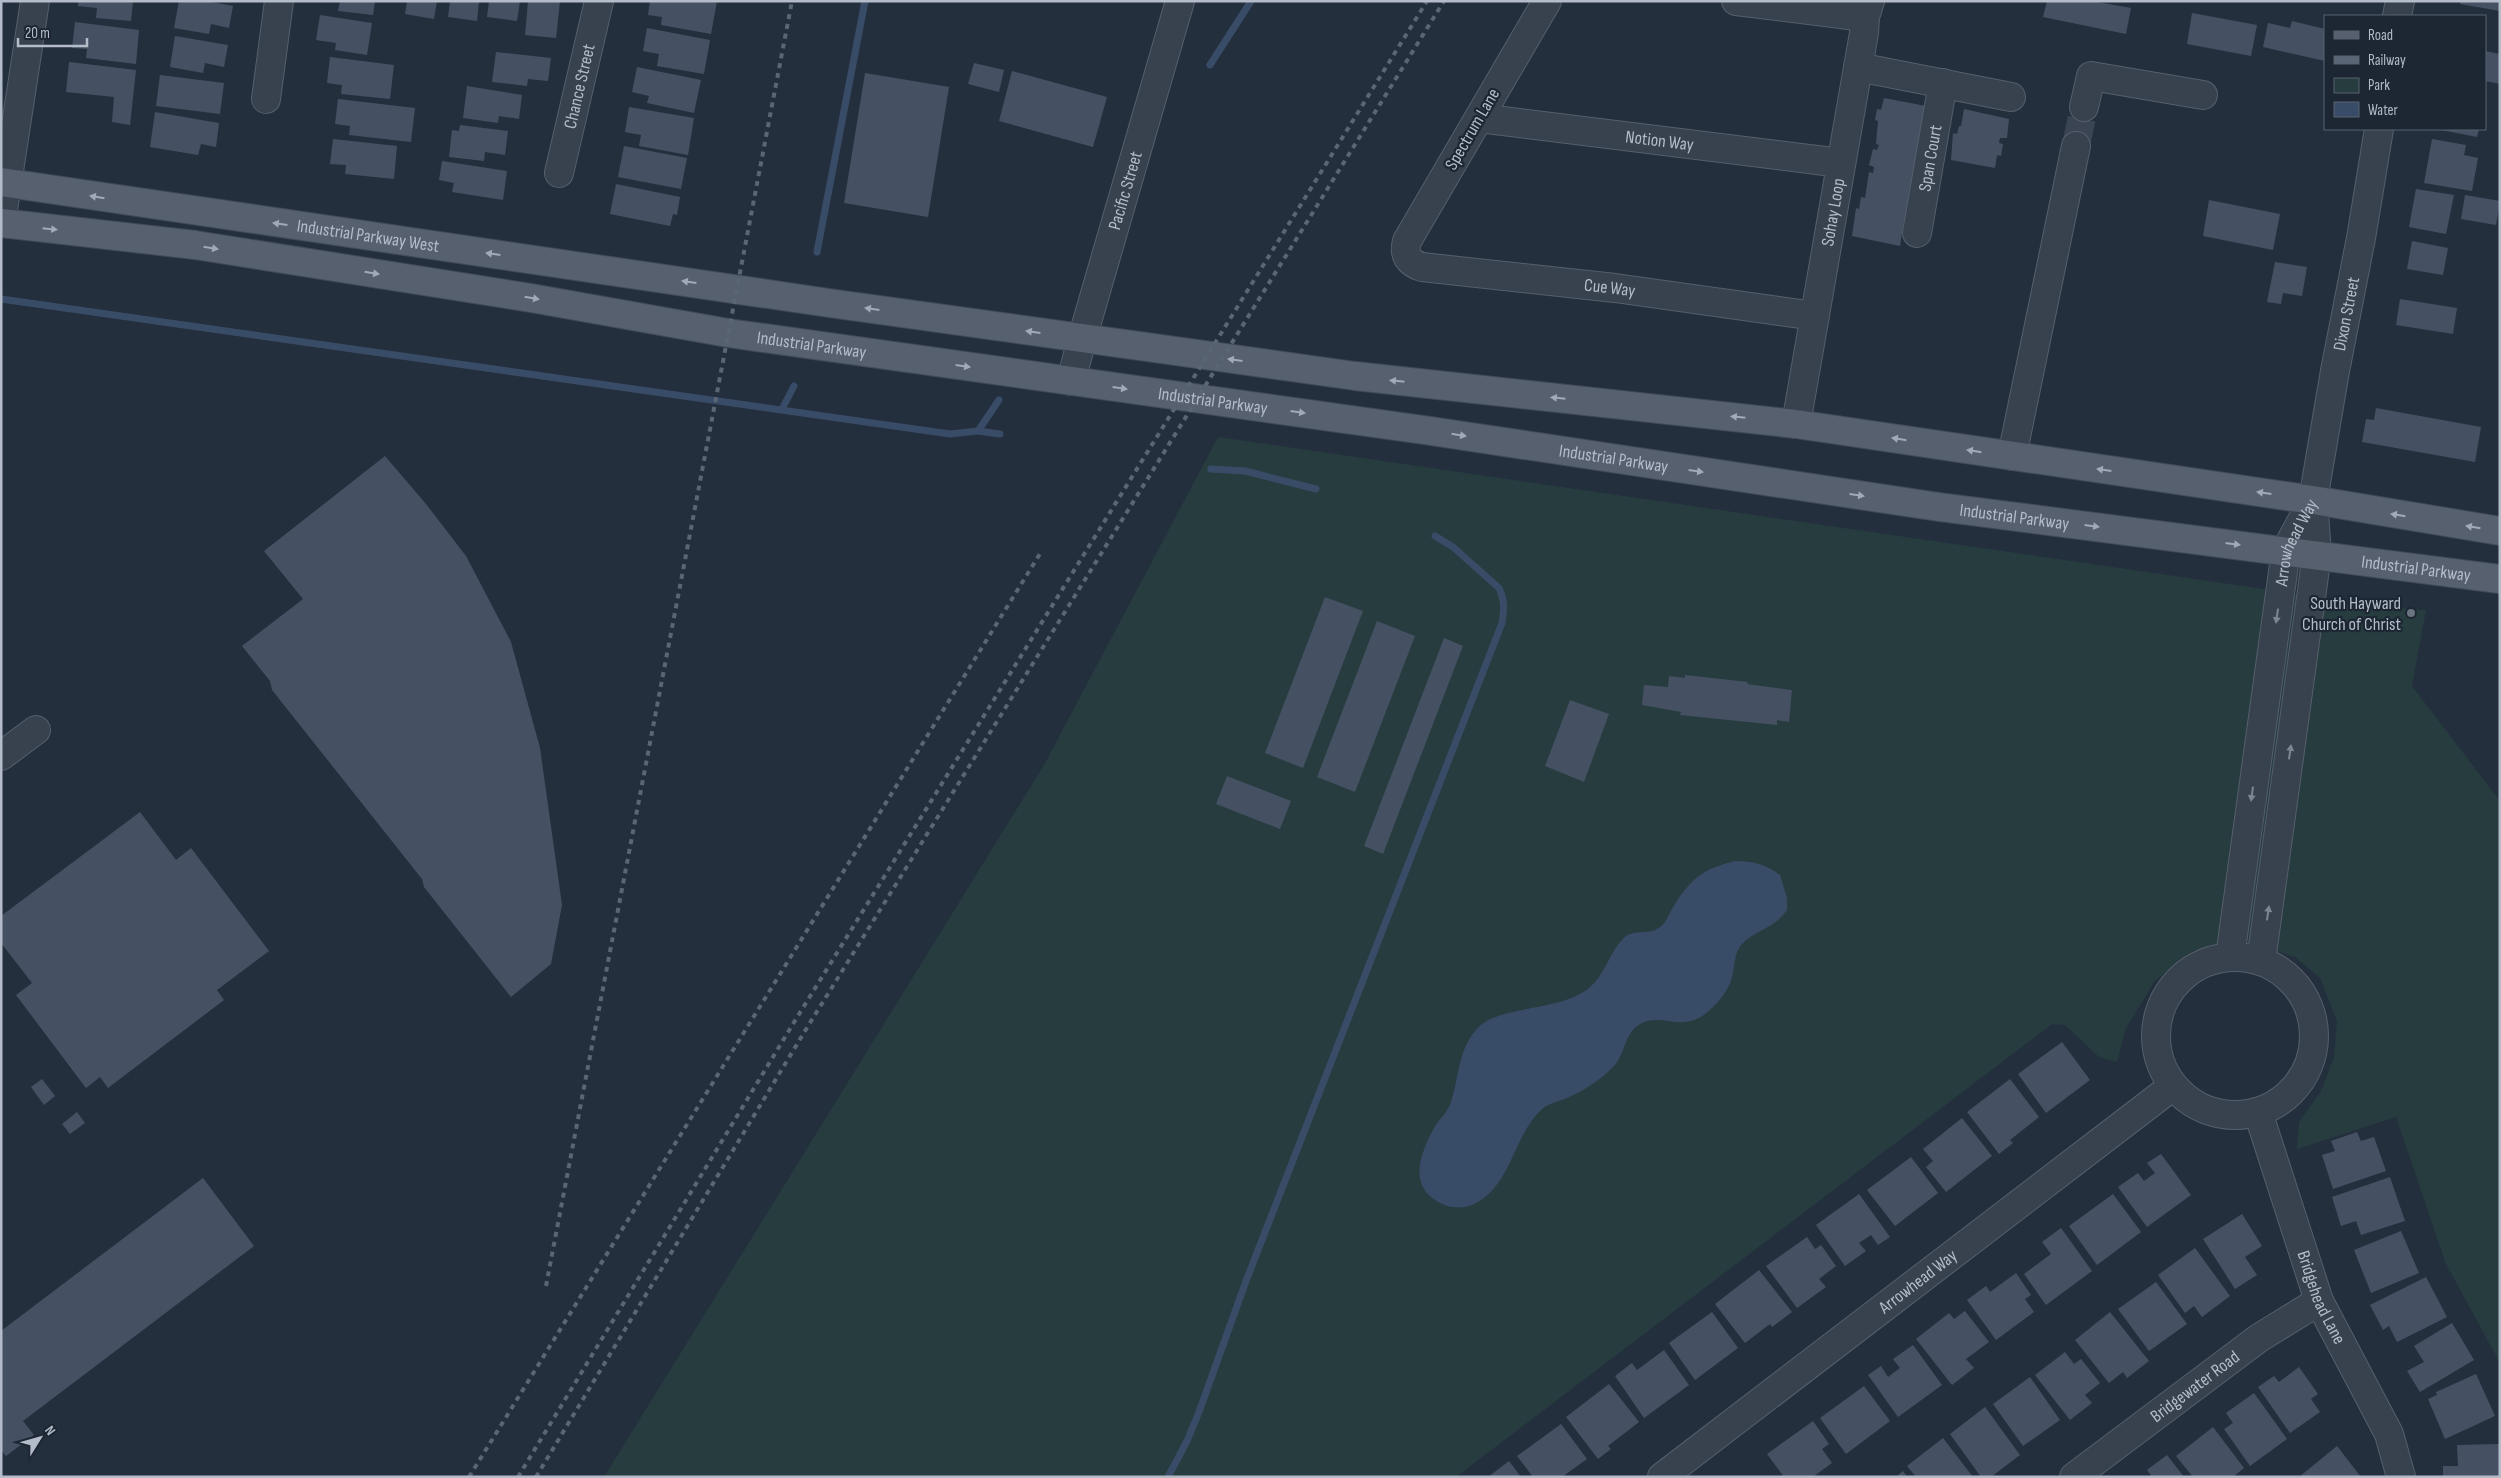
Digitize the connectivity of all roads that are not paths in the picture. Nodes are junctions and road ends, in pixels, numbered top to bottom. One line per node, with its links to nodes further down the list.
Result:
1 (35, 1): 21 (street)
2 (279, 1): 14 (street)
3 (598, 1): 20 (street, Chance Street)
4 (1180, 1): 27 (street, Pacific Street)
5 (1547, 1): 16 (street, Spectrum Lane)
6 (1736, 1): 8 (street)
7 (2400, 1): 9 (street)
8 (1867, 9): 10 (street, Sohay Loop)
9 (2397, 15)
10 (1858, 67): 11 (street); 19 (street, Sohay Loop)
11 (1943, 83): 13 (street); 23 (street, Span Court)
12 (2203, 96): 15 (street)
13 (2011, 97)
14 (266, 99)
15 (2084, 107)
16 (1479, 118): 19 (street, Notion Way); 24 (street, Spectrum Lane)
17 (2379, 130): 31 (street, Dixon Street)
18 (2076, 146): 30 (street)
19 (1841, 163): 25 (street, Sohay Loop)
20 (559, 173)
21 (4, 182): 22 (street); 27 (main road, Industrial Parkway West, one-way to 21)
22 (1, 223): 26 (main road, Industrial Parkway West, one-way to 26)
23 (1917, 233)
24 (1407, 258): 25 (street, Cue Way)
25 (1815, 316): 29 (street, Sohay Loop)
26 (728, 333): 28 (main road, Industrial Parkway, one-way to 28)
27 (1082, 338): 28 (street, Pacific Street); 29 (main road, one-way to 27)
28 (1071, 381): 33 (main road, Industrial Parkway, one-way to 33)
29 (1796, 424): 30 (main road, one-way to 29)
30 (2012, 456): 31 (main road, one-way to 30)
31 (2312, 500): 32 (main road, one-way to 31); 33 (street, Arrowhead Way); 34 (street, Arrowhead Way)
32 (2500, 531)
33 (2286, 550): 34 (main road, Industrial Parkway); 38 (street, Arrowhead Way, one-way to 38)
34 (2317, 554): 35 (main road, Industrial Parkway); 39 (street, Arrowhead Way, one-way to 34)
35 (2500, 579)
36 (36, 730): 37 (street)
37 (1, 756)
38 (2230, 957): 39 (street); 40 (street)
39 (2261, 961): 41 (street)
40 (2173, 1086): 41 (street); 43 (street, Arrowhead Way)
41 (2258, 1112): 42 (street, Bridgehead Lane)
42 (2319, 1301): 44 (street, Bridgewater Road); 45 (street, Bridgehead Lane)
43 (1662, 1477)
44 (2074, 1477)
45 (2400, 1477)

